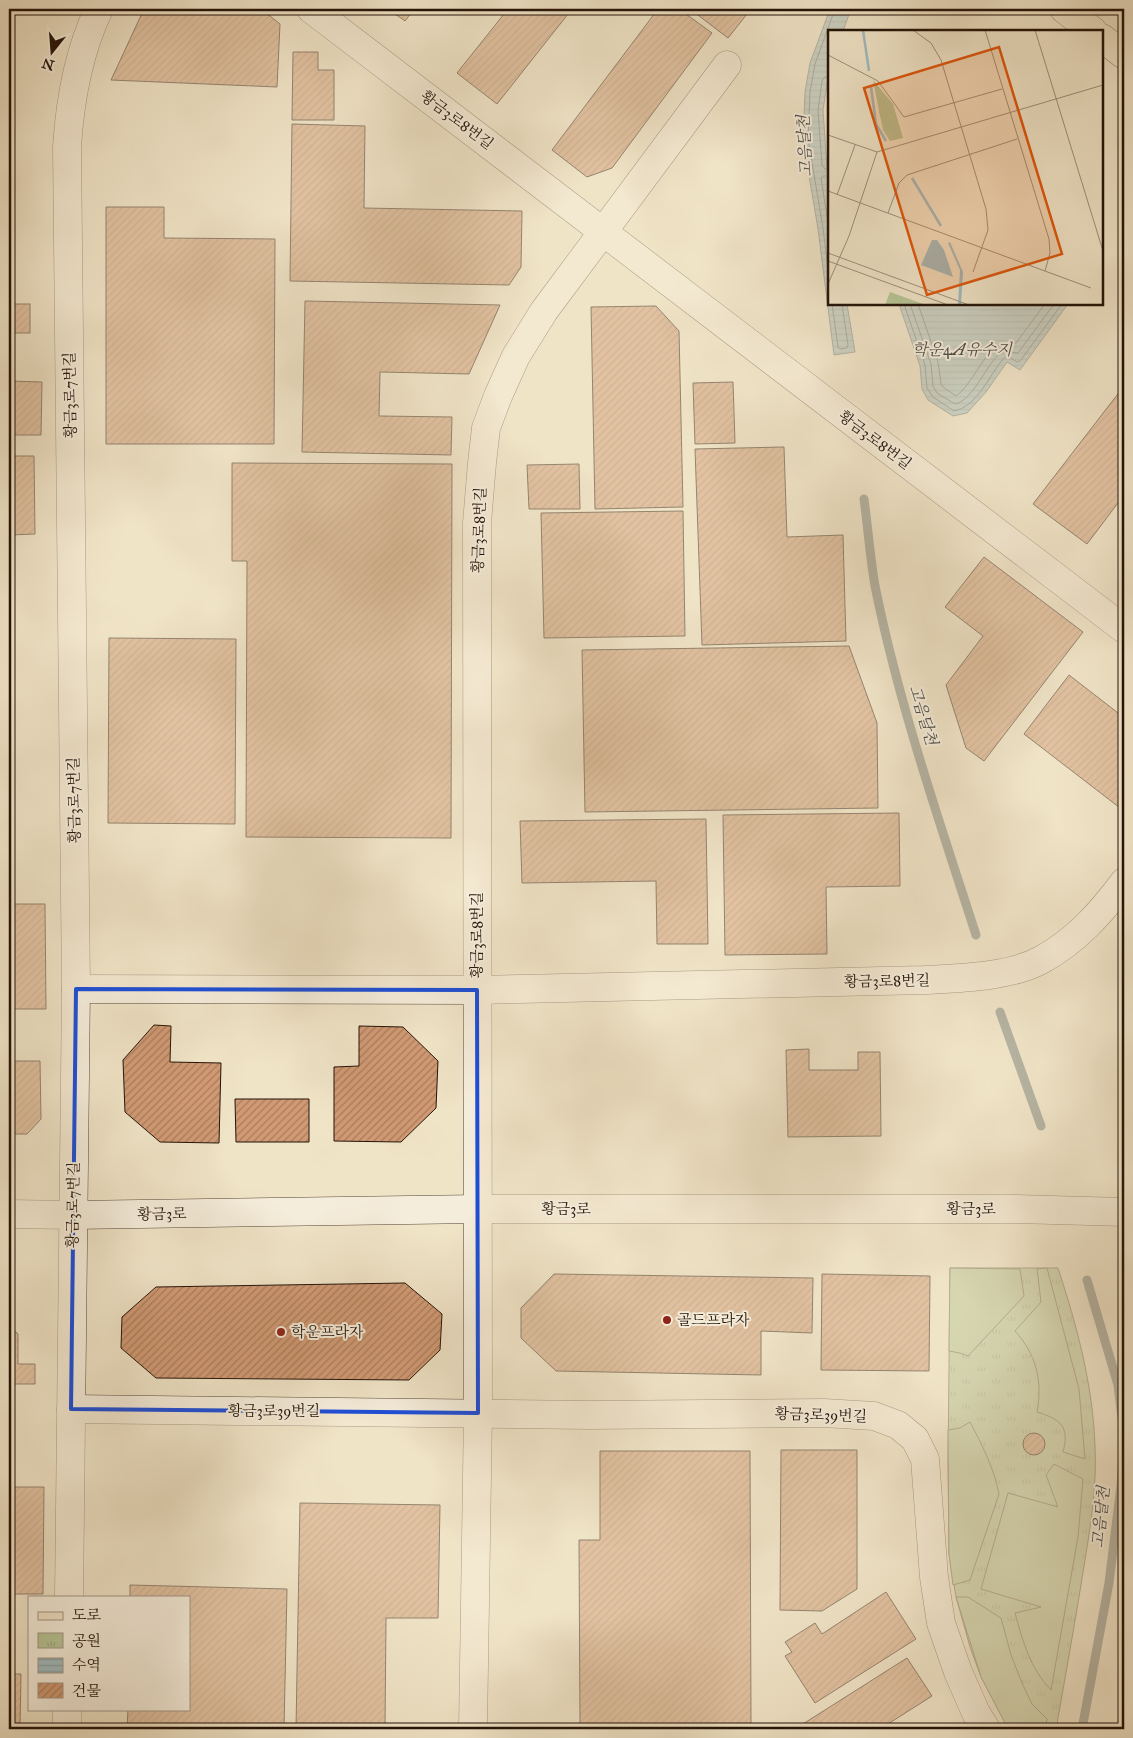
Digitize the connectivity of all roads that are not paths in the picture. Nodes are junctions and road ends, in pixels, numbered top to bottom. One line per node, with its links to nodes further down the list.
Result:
1 (99, 9): 11 (street, 황금3로7번길)
2 (311, 9): 8 (street, 황금3로8번길)
3 (1064, 9): 4 (main road)
4 (1092, 30)
5 (1103, 39): 6 (main road)
6 (1124, 55)
7 (727, 65): 8 (street, 황금3로8번길)
8 (603, 232): 9 (street, 황금3로8번길); 12 (street, 황금3로8번길)
9 (1124, 629)
10 (1124, 882): 12 (street, 황금3로8번길)
11 (76, 989): 12 (street); 16 (street, 황금3로7번길)
12 (477, 990): 13 (street)
13 (478, 1209): 14 (street, 황금3로); 16 (street, 황금3로); 18 (street)
14 (1124, 1212)
15 (9, 1214): 16 (street, 황금3로)
16 (73, 1215): 17 (street, 황금3로7번길)
17 (71, 1410): 18 (street, 황금3로39번길); 19 (street, 황금3로7번길)
18 (478, 1413): 22 (street); 23 (street, 황금3로39번길)
19 (69, 1596)
20 (67, 1710): 21 (street)
21 (67, 1729)
22 (472, 1729)
23 (986, 1729)

